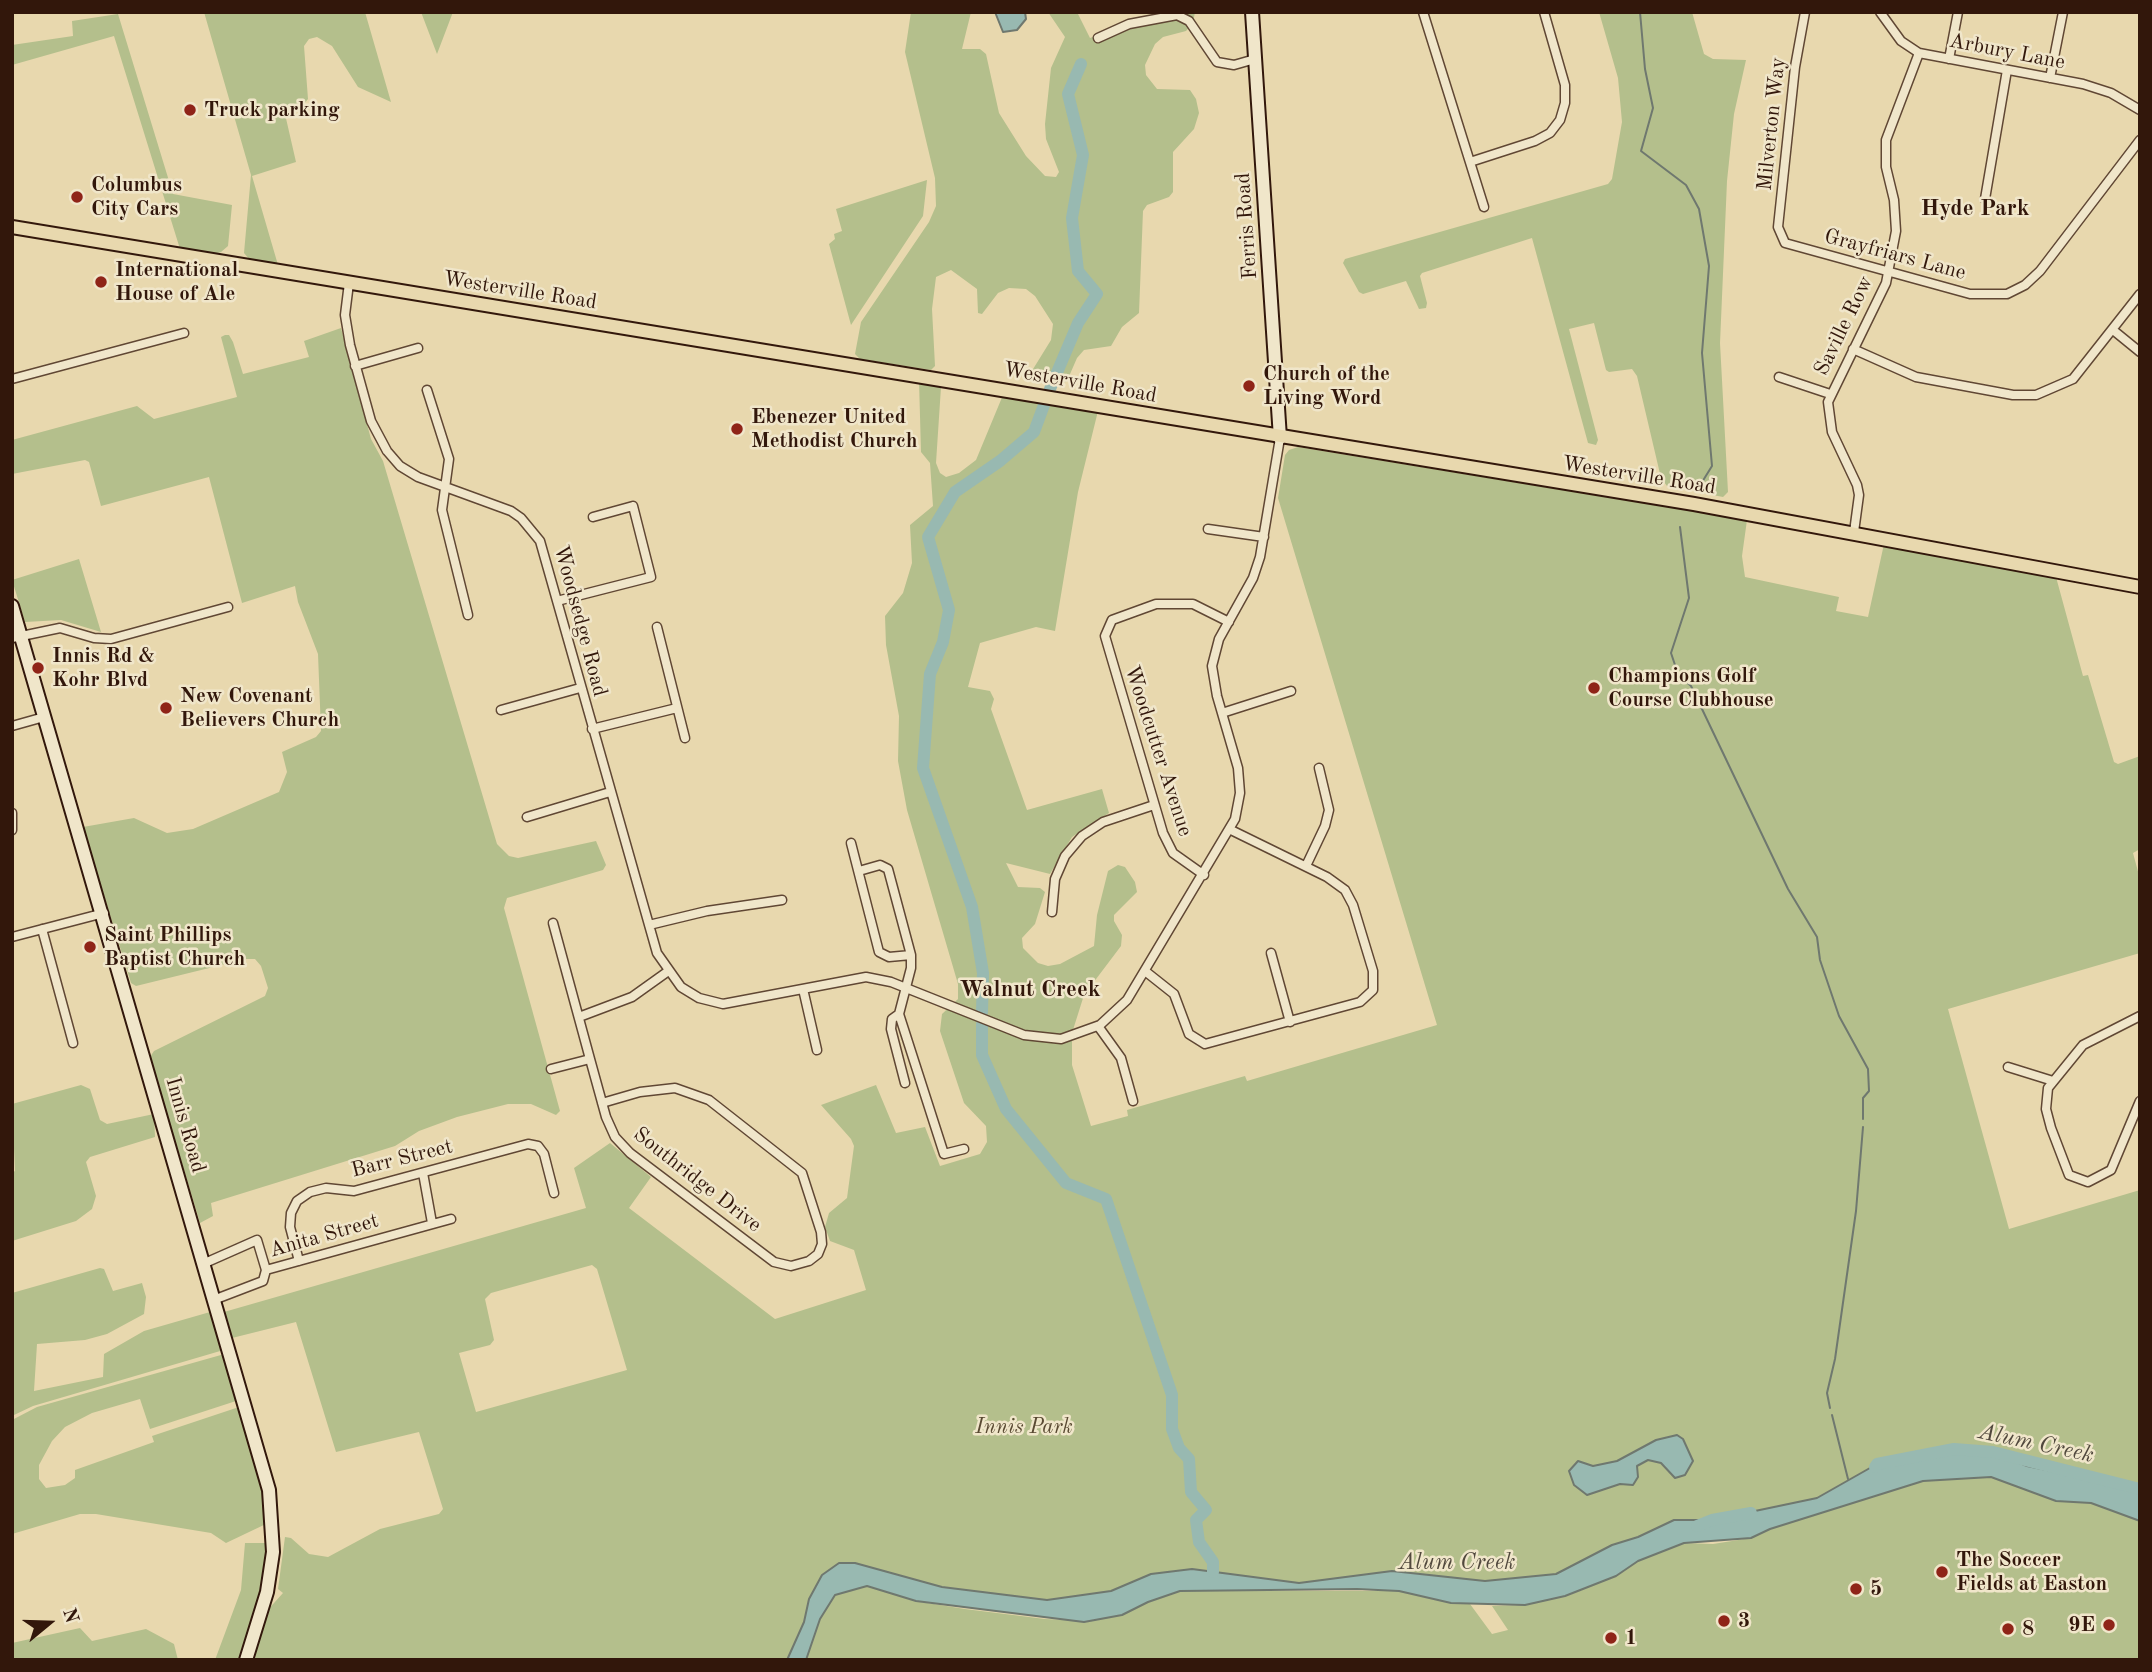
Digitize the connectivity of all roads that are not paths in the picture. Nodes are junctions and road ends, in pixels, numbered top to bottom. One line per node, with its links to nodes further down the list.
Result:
1 (1252, 12): 10 (main road, Ferris Road)
2 (1423, 12): 16 (street)
3 (1544, 12): 16 (street)
4 (1805, 12): 20 (street, Milverton Way)
5 (1880, 12): 9 (street, Arbury Lane)
6 (1958, 12): 11 (street)
7 (2063, 12): 13 (street)
8 (1098, 38): 10 (street)
9 (1919, 53): 11 (street, Arbury Lane); 21 (street, Saville Row)
10 (1255, 59): 34 (main road, Ferris Road)
11 (1949, 60): 12 (street, Arbury Lane)
12 (2007, 70): 13 (street, Arbury Lane); 17 (street)
13 (2050, 78): 14 (street, Arbury Lane)
14 (2140, 110)
15 (2140, 140): 21 (street, Grayfriars Lane)
16 (1470, 162): 18 (street)
17 (1985, 199)
18 (1485, 207)
19 (12, 227): 22 (main road, Westerville Road)
20 (1781, 239): 21 (street, Grayfriars Lane)
21 (1888, 273): 27 (street, Saville Row)
22 (349, 283): 29 (street, Woodsedge Road); 34 (main road, Westerville Road)
23 (2140, 294): 24 (street)
24 (2113, 330): 27 (street); 28 (street)
25 (184, 333): 31 (street)
26 (418, 348): 29 (street)
27 (1853, 349): 33 (street, Saville Row)
28 (2140, 352)
29 (355, 366): 35 (street, Woodsedge Road)
30 (1779, 377): 33 (street)
31 (12, 379)
32 (427, 390): 35 (street)
33 (1830, 394): 38 (street, Saville Row)
34 (1280, 438): 38 (main road, Westerville Road); 39 (street)
35 (446, 487): 41 (street, Woodsedge Road); 44 (street)
36 (593, 517): 41 (street)
37 (1208, 529): 39 (street)
38 (1854, 533): 40 (main road, Westerville Road)
39 (1264, 537): 45 (street)
40 (2140, 587)
41 (557, 601): 48 (street, Woodsedge Road)
42 (12, 606): 47 (main road, Innis Road)
43 (228, 607): 47 (street)
44 (468, 615)
45 (1229, 622): 52 (street); 59 (street, Woodcutter Avenue)
46 (657, 627): 50 (street)
47 (16, 637): 53 (main road, Innis Road)
48 (580, 688): 51 (street); 55 (street, Woodsedge Road)
49 (1292, 691): 52 (street)
50 (677, 708): 55 (street); 56 (street)
51 (501, 710)
52 (1222, 713): 63 (street)
53 (44, 717): 54 (street); 70 (main road, Innis Road)
54 (12, 726)
55 (592, 729): 58 (street, Woodsedge Road)
56 (685, 738)
57 (1319, 768): 65 (street)
58 (610, 792): 61 (street); 72 (street, Woodsedge Road)
59 (1154, 805): 67 (street, Woodcutter Avenue); 69 (street)
60 (12, 813): 62 (street)
61 (527, 817)
62 (12, 830)
63 (1231, 830): 65 (street); 67 (street)
64 (851, 842): 66 (street)
65 (1306, 866): 84 (street)
66 (859, 871): 76 (street); 76 (street)
67 (1204, 875): 77 (street)
68 (782, 900): 72 (street)
69 (1052, 912)
70 (104, 913): 73 (street); 102 (main road, Innis Road)
71 (553, 923): 83 (street, Southridge Drive)
72 (649, 925): 78 (street, Woodsedge Road)
73 (42, 929): 74 (street); 86 (street)
74 (12, 937)
75 (1270, 953): 84 (street)
76 (911, 955): 79 (street)
77 (1145, 971): 84 (street); 85 (street)
78 (667, 972): 80 (street); 83 (street)
79 (906, 988): 80 (street); 81 (street); 85 (street)
80 (803, 989): 87 (street)
81 (898, 1014): 92 (street); 96 (street)
82 (2140, 1016): 91 (street)
83 (579, 1017): 88 (street, Southridge Drive)
84 (1290, 1022)
85 (1098, 1026): 93 (street)
86 (73, 1043)
87 (817, 1049)
88 (590, 1059): 90 (street); 95 (street, Southridge Drive)
89 (2008, 1067): 91 (street)
90 (551, 1069)
91 (2053, 1081): 94 (street)
92 (905, 1083)
93 (1133, 1101)
94 (2140, 1101)
95 (602, 1103): 95 (street, Southridge Drive)
96 (964, 1149)
97 (423, 1172): 98 (street, Barr Street); 100 (street); 101 (street, Barr Street)
98 (554, 1193)
99 (451, 1219): 100 (street, Anita Street)
100 (432, 1223): 101 (street, Anita Street)
101 (299, 1261): 103 (street, Anita Street)
102 (205, 1263): 103 (street); 104 (main road, Innis Road)
103 (265, 1270): 104 (street, Anita Street)
104 (216, 1299): 105 (main road, Innis Road)
105 (246, 1660)

